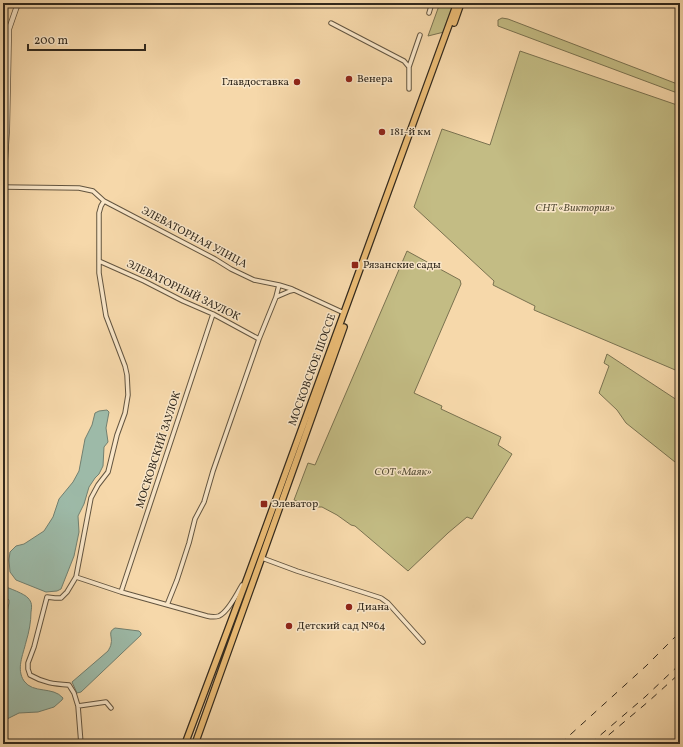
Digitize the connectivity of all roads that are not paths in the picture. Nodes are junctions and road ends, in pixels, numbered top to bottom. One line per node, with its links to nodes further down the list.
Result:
1 (18, 3): 10 (street)
2 (432, 3): 5 (street)
3 (457, 3): 18 (highway, МОСКОВСКОЕ ШОССЕ)
4 (461, 3): 21 (highway, МОСКОВСКОЕ ШОССЕ)
5 (429, 13)
6 (331, 23): 8 (street)
7 (420, 35): 8 (street)
8 (409, 67): 9 (street)
9 (409, 89)
10 (5, 129): 11 (street)
11 (3, 187): 12 (street); 13 (street, ЭЛЕВАТОРНАЯ УЛИЦА)
12 (3, 192)
13 (104, 201): 14 (street); 15 (street, ЭЛЕВАТОРНАЯ УЛИЦА)
14 (99, 261): 19 (street, ЭЛЕВАТОРНЫЙ ЗАУЛОК); 23 (street)
15 (279, 285): 16 (street, ЭЛЕВАТОРНАЯ УЛИЦА); 17 (street)
16 (294, 290): 17 (street); 18 (street, ЭЛЕВАТОРНАЯ УЛИЦА)
17 (276, 297): 20 (street)
18 (344, 313): 22 (highway, МОСКОВСКОЕ ШОССЕ)
19 (213, 314): 20 (street, ЭЛЕВАТОРНЫЙ ЗАУЛОК); 24 (street, МОСКОВСКИЙ ЗАУЛОК)
20 (259, 339): 25 (street)
21 (262, 558): 26 (street); 31 (highway, МОСКОВСКОЕ ШОССЕ)
22 (248, 576): 25 (street); 30 (highway, МОСКОВСКОЕ ШОССЕ)
23 (76, 577): 24 (street); 27 (street)
24 (121, 592): 25 (street)
25 (167, 605)
26 (423, 642)
27 (78, 706): 28 (street); 29 (street)
28 (111, 708)
29 (81, 744)
30 (185, 744)
31 (195, 744)

